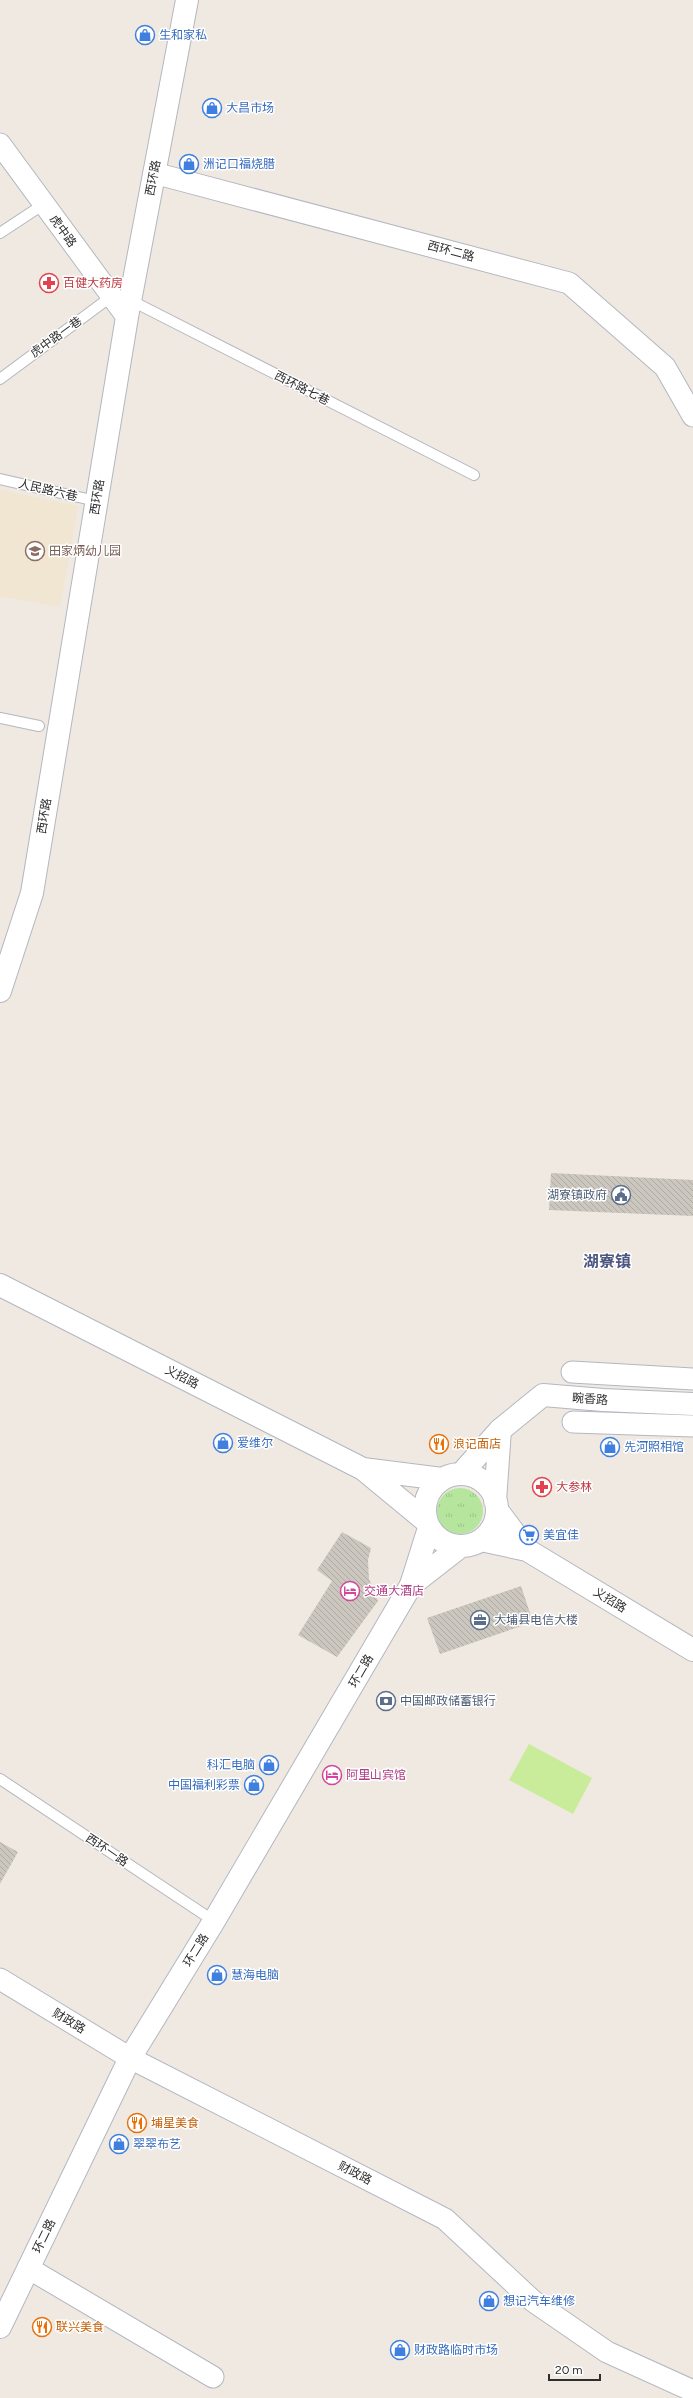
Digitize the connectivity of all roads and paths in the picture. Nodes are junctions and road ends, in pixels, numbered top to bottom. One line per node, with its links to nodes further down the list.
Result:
1 (187, 0): 3 (main road, 西环路)
2 (0, 144): 4 (street, 虎中路)
3 (154, 173): 6 (main road, 西环路); 8 (street, 西环二路)
4 (44, 204): 5 (lane); 6 (street, 虎中路)
5 (0, 233)
6 (123, 304): 7 (lane, 虎中路一巷); 9 (lane, 西环路七巷); 11 (main road, 西环路)
7 (0, 378)
8 (693, 416)
9 (474, 475)
10 (0, 479): 11 (lane, 人民路六巷)
11 (96, 501): 14 (main road, 西环路)
12 (0, 718): 13 (lane)
13 (39, 726)
14 (0, 991)
15 (0, 1285): 22 (main road, 义招路)
16 (572, 1372): 17 (street)
17 (693, 1378)
18 (693, 1404): 21 (main road, 畹香路)
19 (573, 1422): 20 (street)
20 (693, 1426)
21 (500, 1430): 23 (main road, 畹香路); 24 (main road)
22 (363, 1469): 23 (main road); 25 (main road)
23 (452, 1476): 24 (main road); 25 (main road)
24 (496, 1505): 26 (main road); 27 (main road)
25 (428, 1525): 26 (main road); 28 (main road)
26 (471, 1543): 27 (main road); 28 (main road)
27 (526, 1550): 29 (main road, 义招路)
28 (411, 1584): 31 (main road, 环二路)
29 (693, 1650)
30 (0, 1779): 31 (lane, 西环一路)
31 (214, 1921): 33 (main road, 环二路)
32 (0, 1979): 33 (street, 财政路)
33 (130, 2058): 34 (main road, 环二路); 37 (street, 财政路)
34 (28, 2268): 35 (main road, 环二路); 36 (street)
35 (0, 2327)
36 (213, 2377)
37 (693, 2391)

